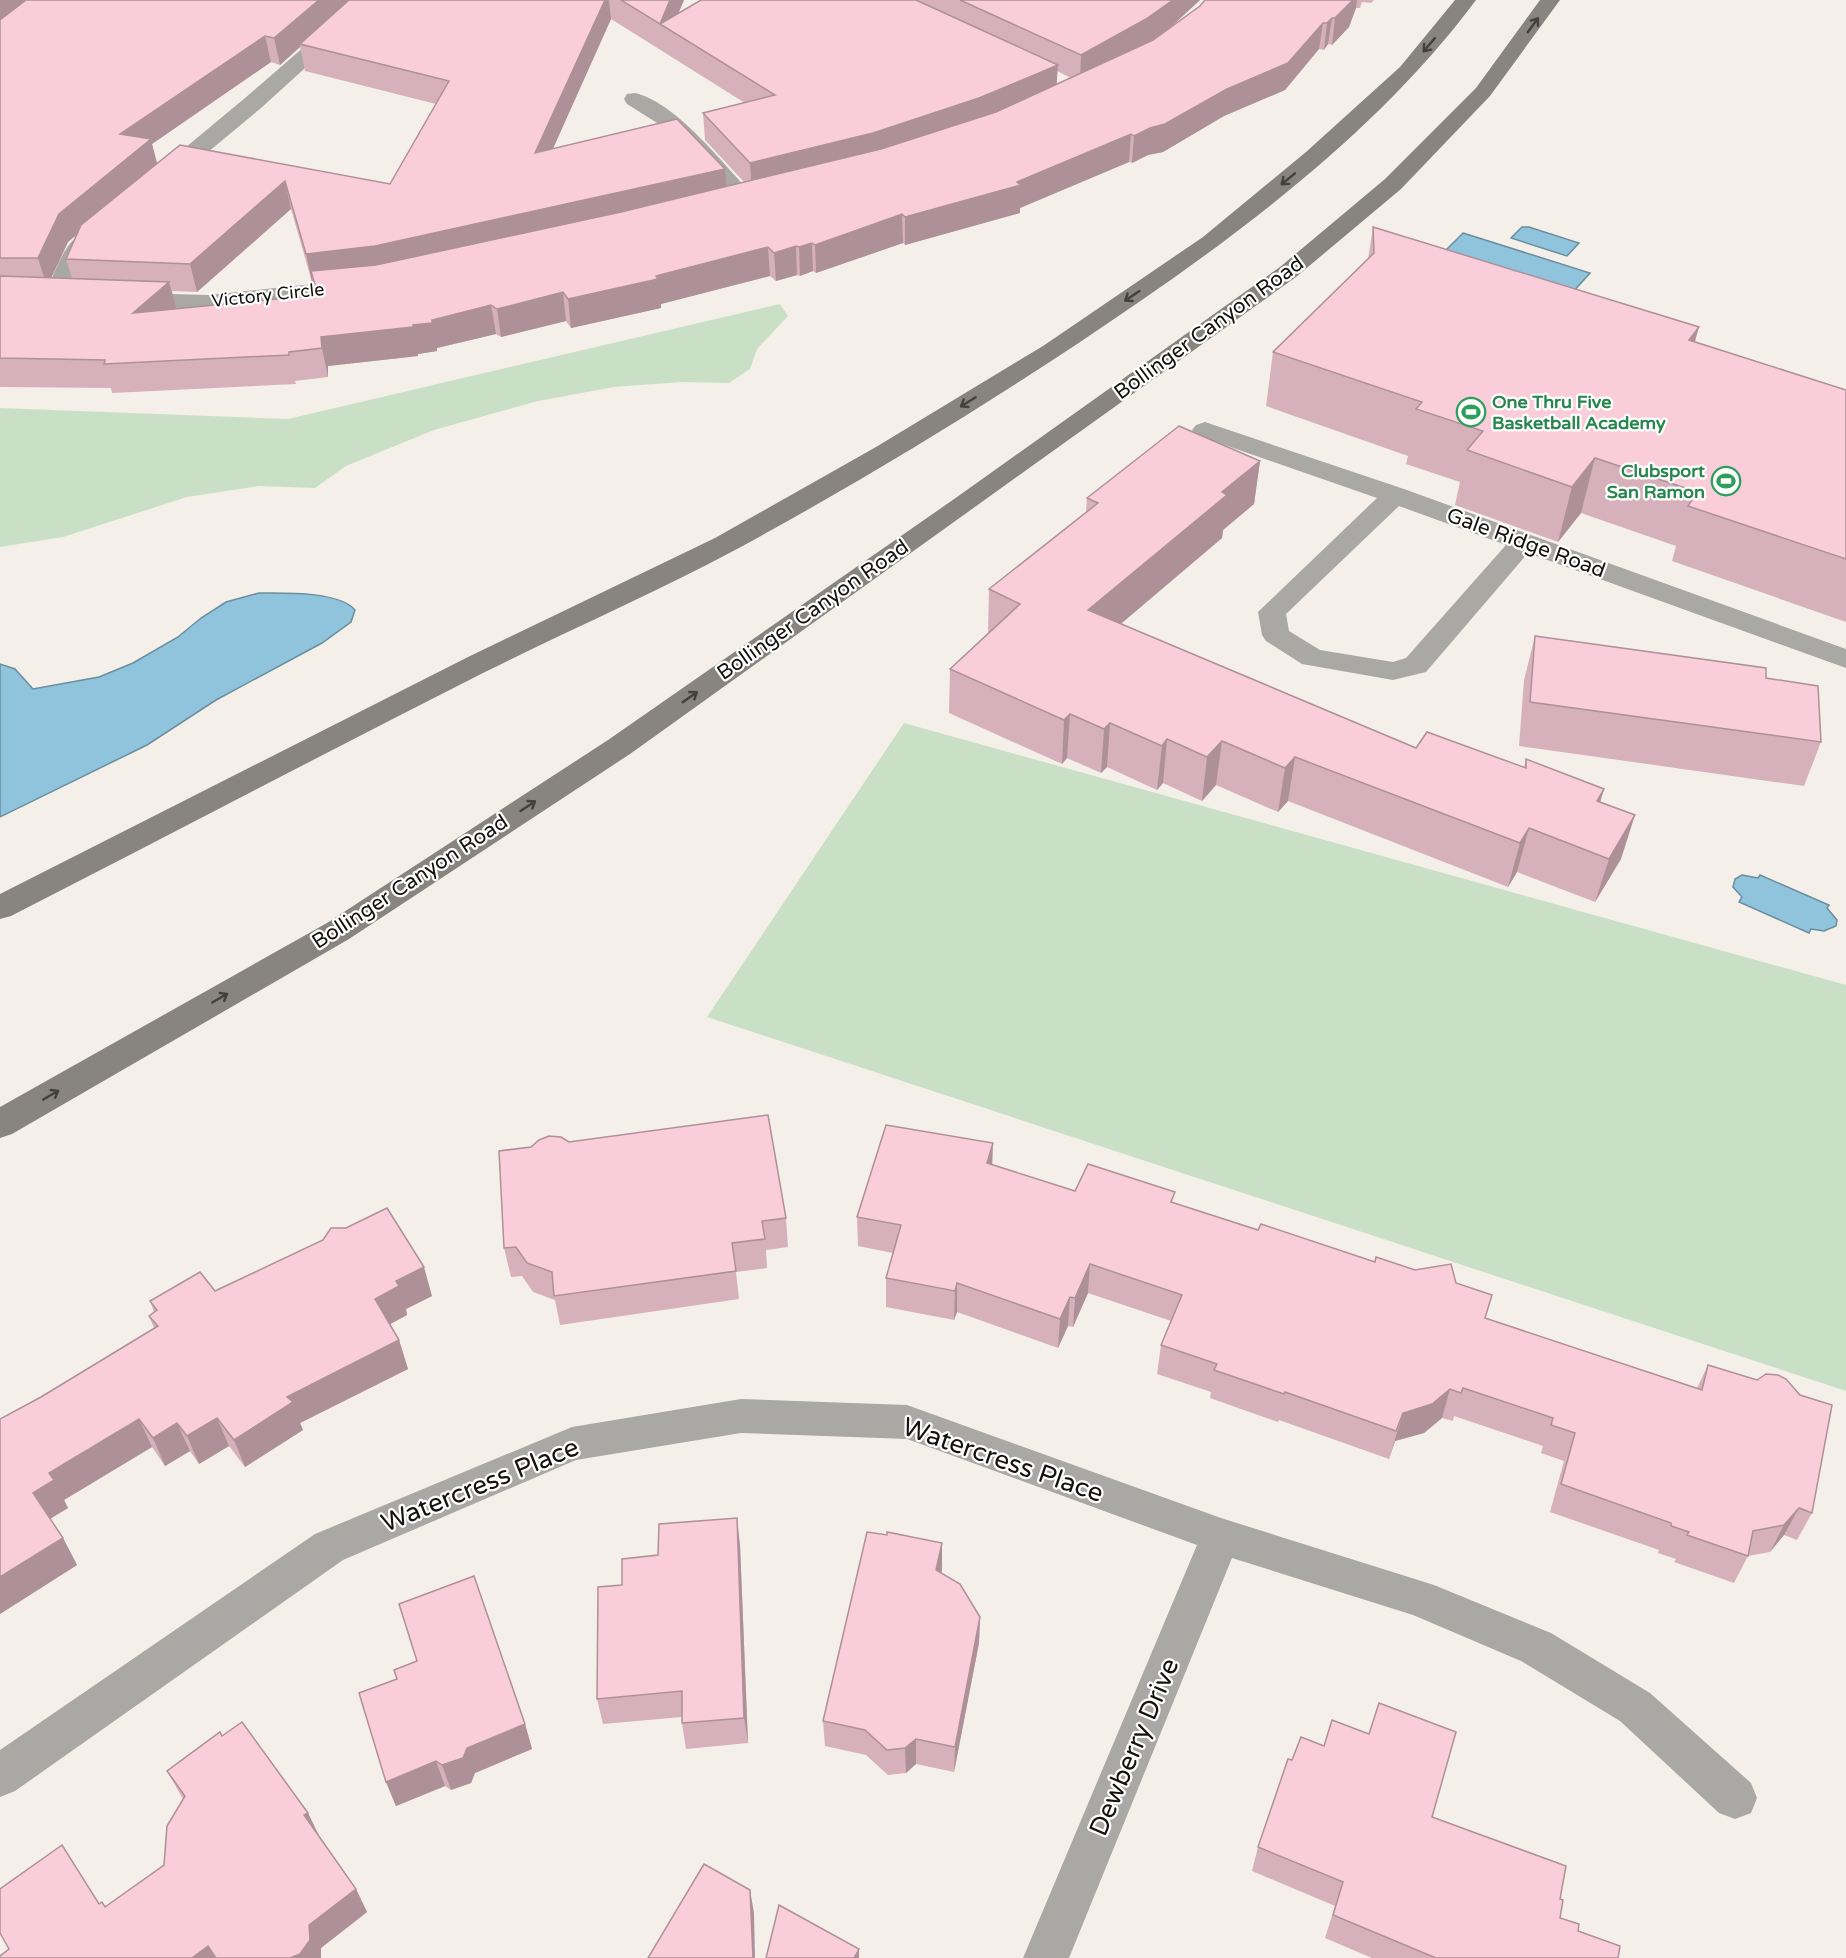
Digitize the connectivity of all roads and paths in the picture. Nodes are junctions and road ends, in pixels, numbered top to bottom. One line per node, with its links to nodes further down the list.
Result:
1 (369, 0): 5 (street)
2 (1466, 0): 15 (main road, one-way to 15)
3 (1550, 0): 16 (main road, Bollinger Canyon Road, one-way to 3)
4 (635, 99): 6 (street)
5 (147, 190)
6 (767, 195)
7 (112, 219): 9 (street)
8 (381, 284): 10 (street, Victory Circle)
9 (80, 299)
10 (115, 300)
11 (1205, 430): 12 (street, Gale Ridge Road)
12 (1395, 495): 13 (street, Gale Ridge Road); 13 (street)
13 (1523, 542): 14 (street, Gale Ridge Road)
14 (1846, 659)
15 (0, 908)
16 (0, 1124)
17 (1221, 1536): 18 (street, Watercress Place); 19 (street, Watercress Place); 20 (street, Dewberry Drive)
18 (0, 1776)
19 (1735, 1798)
20 (1046, 1958)

